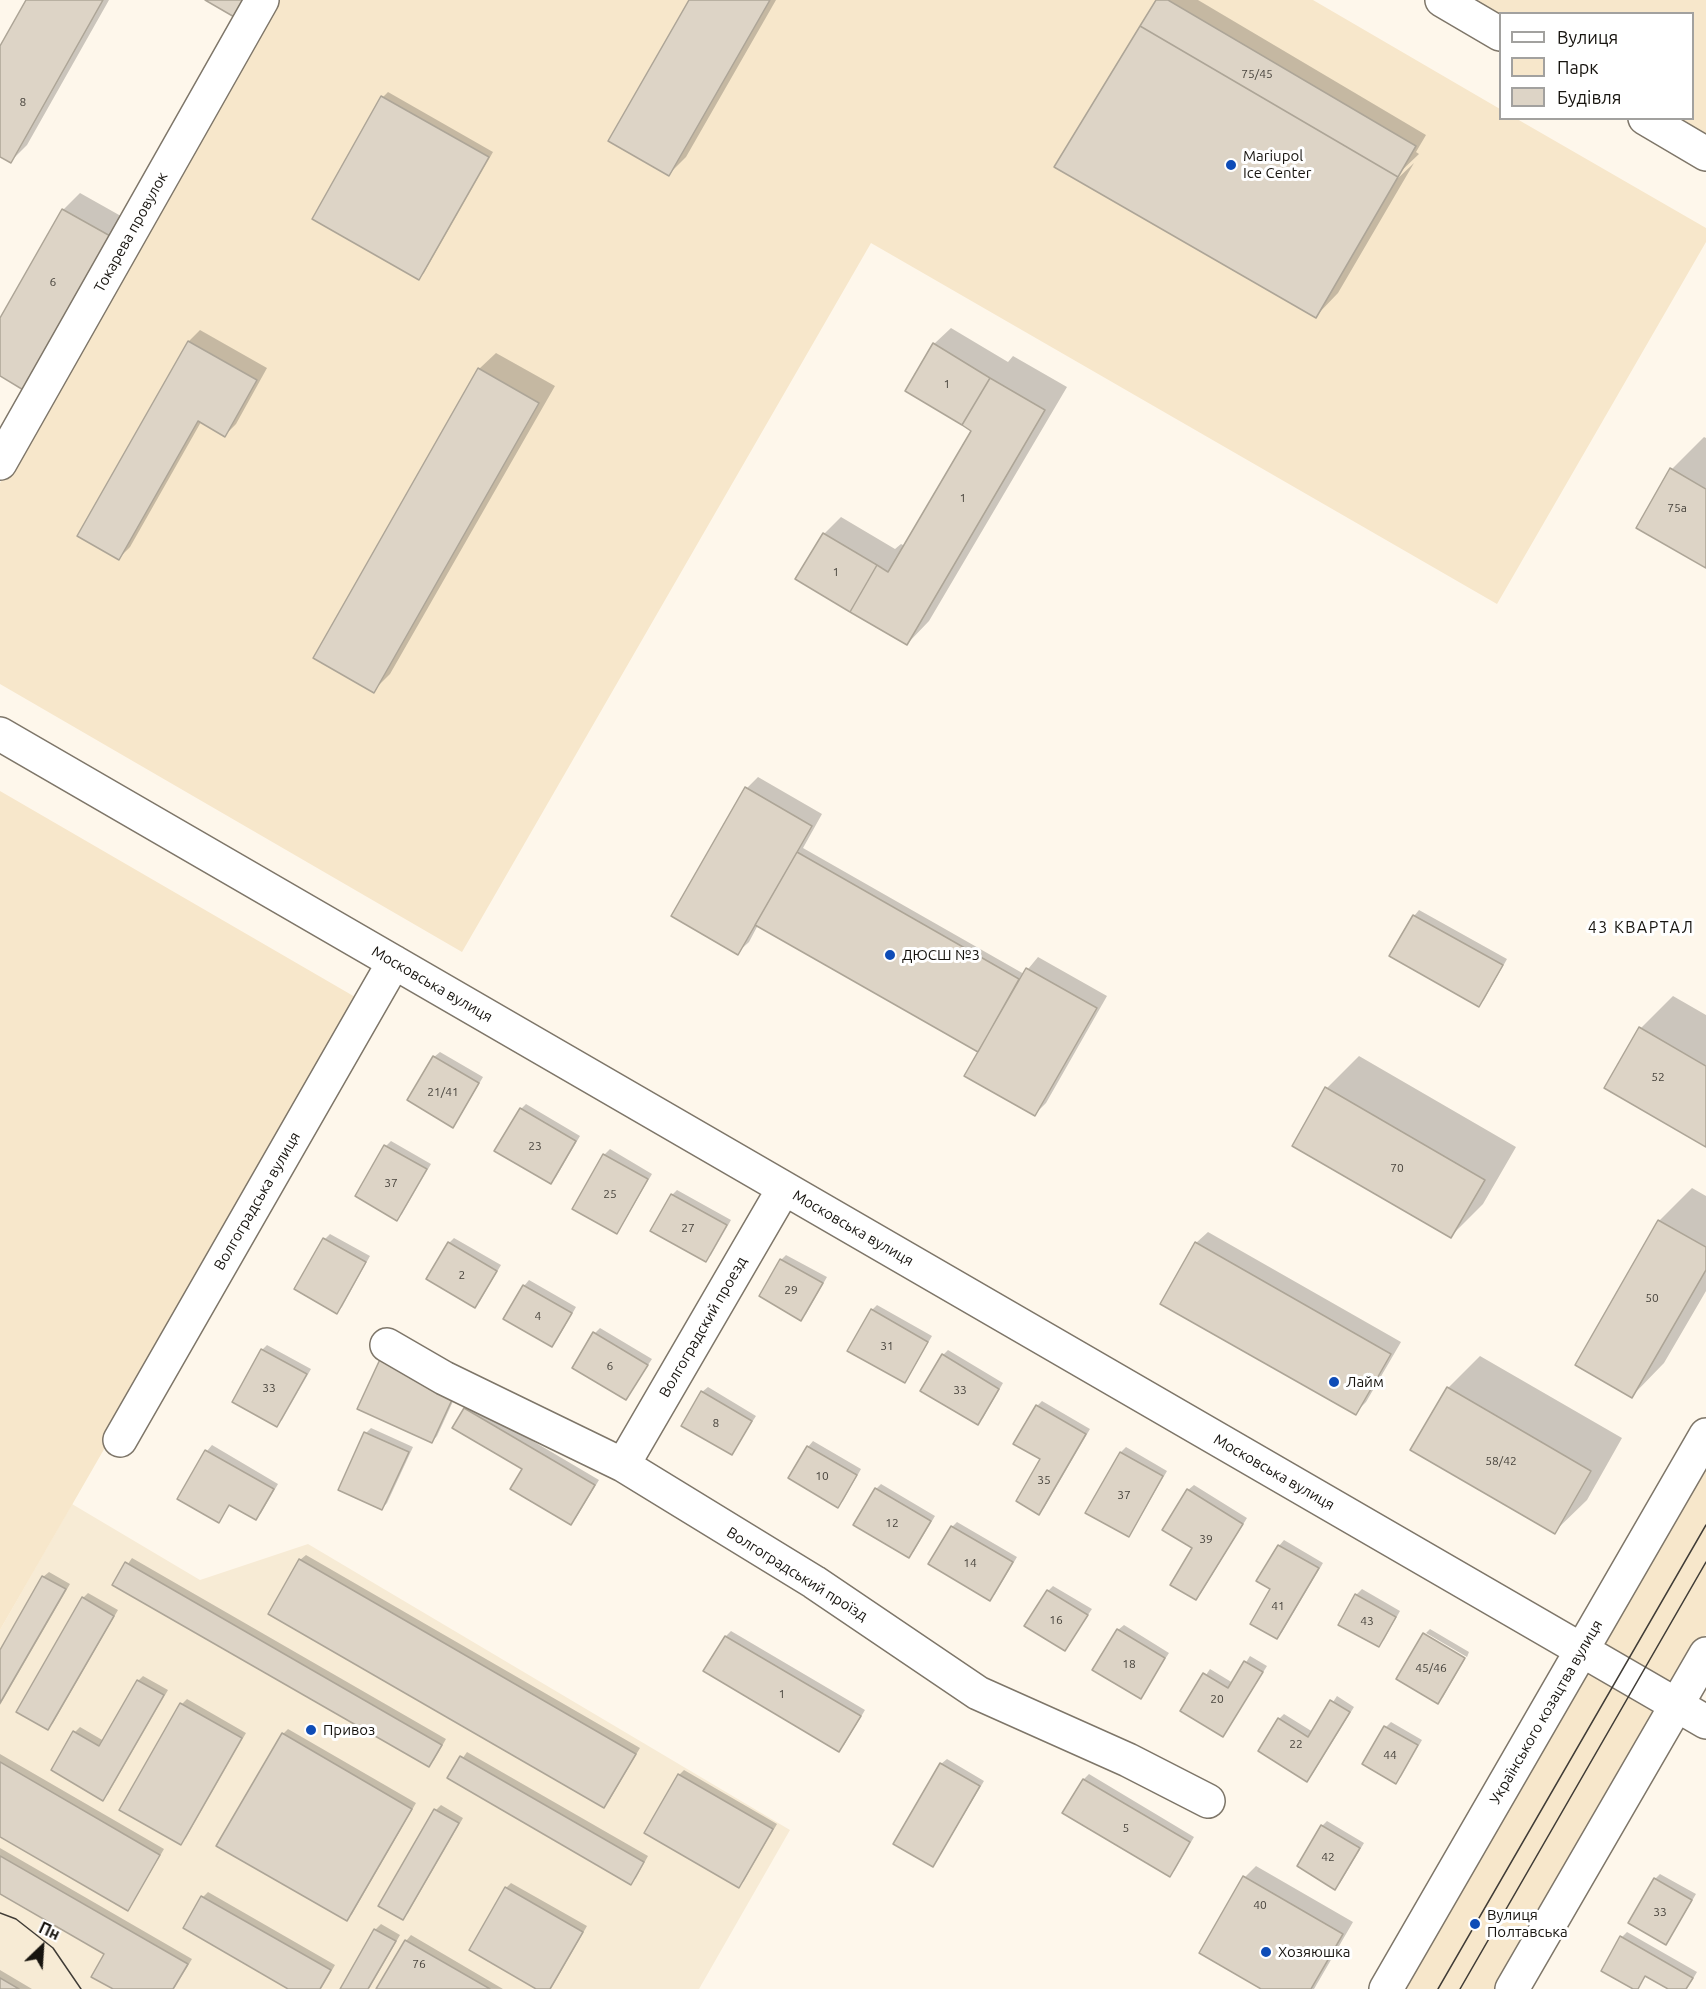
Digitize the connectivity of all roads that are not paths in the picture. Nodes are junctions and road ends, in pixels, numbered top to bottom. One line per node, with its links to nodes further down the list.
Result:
1 (262, 0): 6 (street, Токарева провулок)
2 (1442, 0): 3 (street)
3 (1499, 33)
4 (1648, 120): 5 (street)
5 (1706, 154)
6 (0, 463)
7 (0, 734): 8 (street, Московська вулиця)
8 (394, 962): 9 (street, Московська вулиця); 12 (street, Волгоградська вулиця)
9 (784, 1188): 13 (street, Волгоградский проезд); 14 (street, Московська вулиця)
10 (387, 1346): 13 (street, Волгоградський проїзд)
11 (1706, 1435): 14 (street, Українського козацтва вулиця)
12 (120, 1440)
13 (622, 1465): 18 (street, Волгоградський проїзд)
14 (1582, 1650): 16 (street, Московська вулиця); 19 (street, Українського козацтва вулиця)
15 (1706, 1654): 16 (street)
16 (1677, 1705): 17 (street, Московська вулиця); 20 (street)
17 (1706, 1722)
18 (1208, 1802)
19 (1386, 1989)
20 (1512, 1989)

